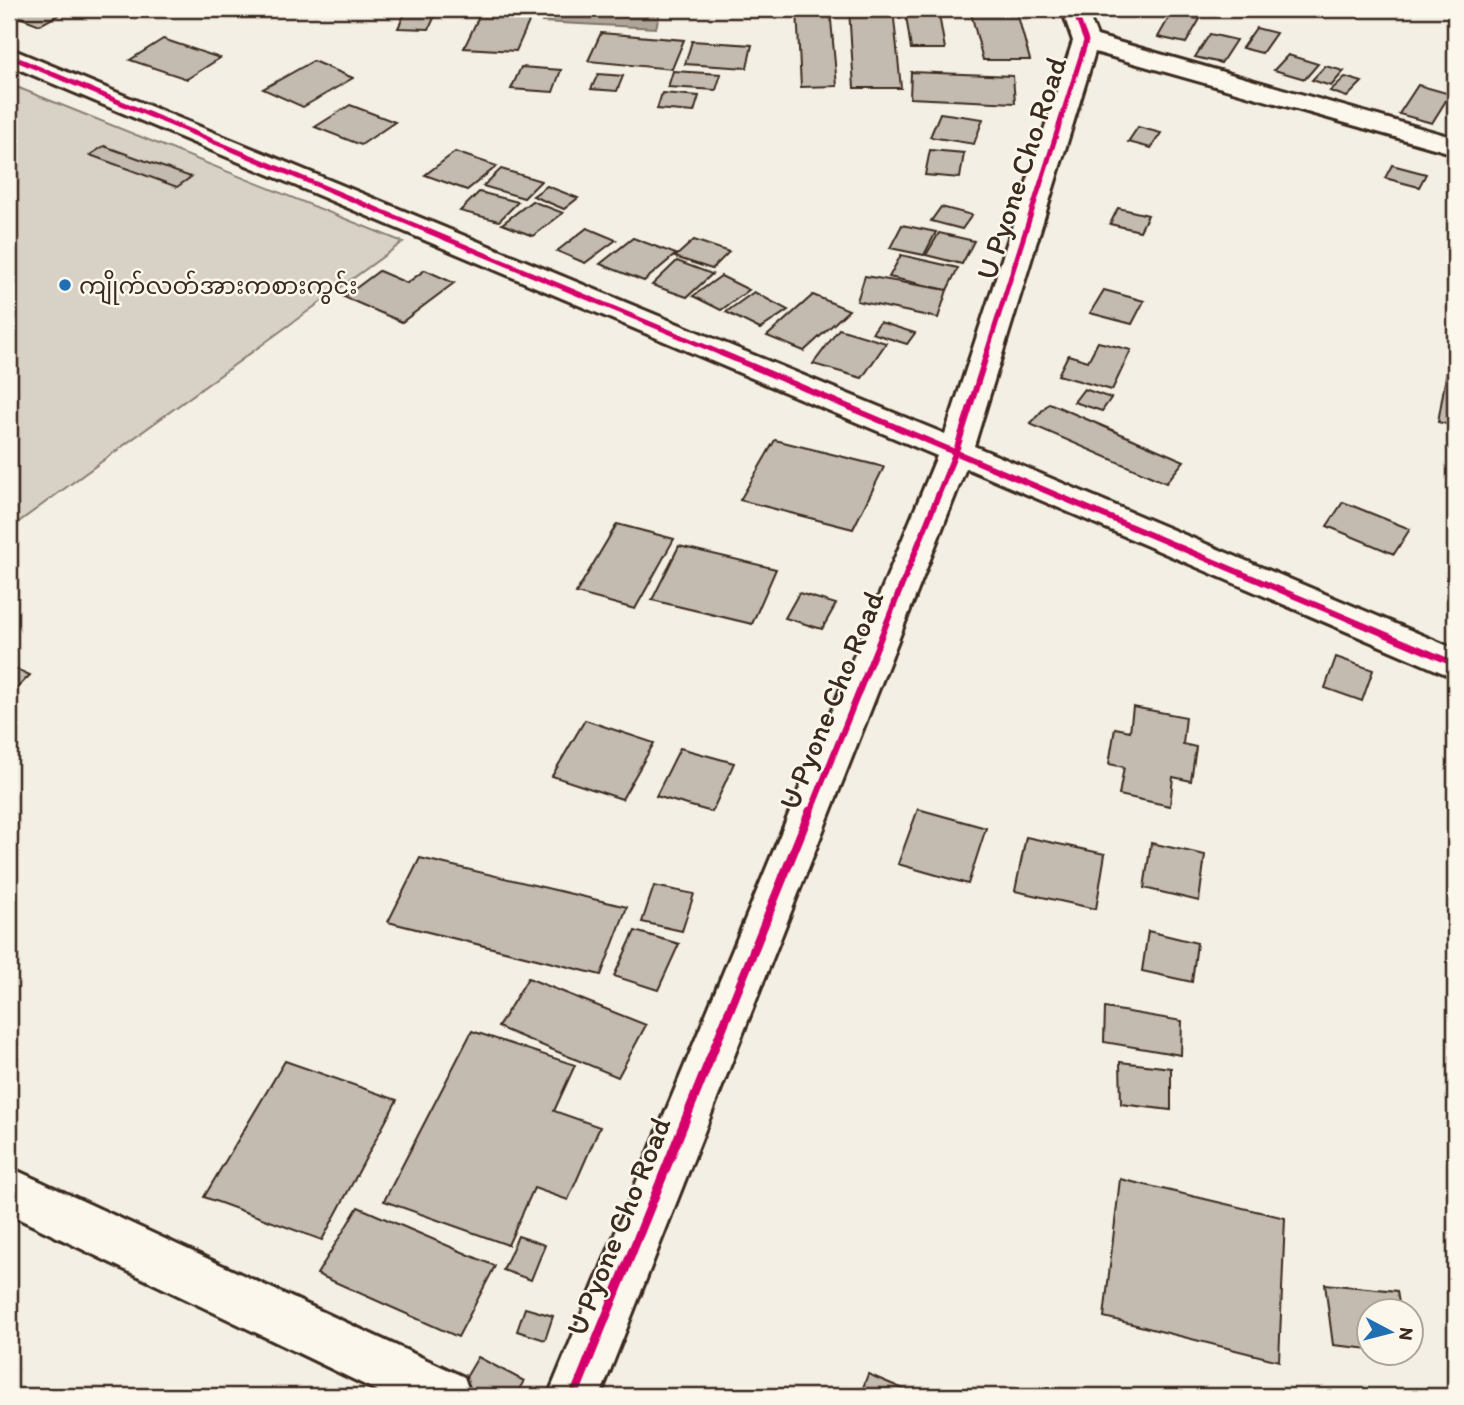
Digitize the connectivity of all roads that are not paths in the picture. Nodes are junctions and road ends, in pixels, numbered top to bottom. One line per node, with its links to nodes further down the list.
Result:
1 (1080, 25): 3 (street); 4 (street, U Pyone Cho Road)
2 (9, 56): 4 (street)
3 (1455, 146)
4 (956, 452): 5 (street); 8 (street, U Pyone Cho Road)
5 (1455, 664)
6 (9, 1190): 7 (street)
7 (445, 1396)
8 (574, 1396)

